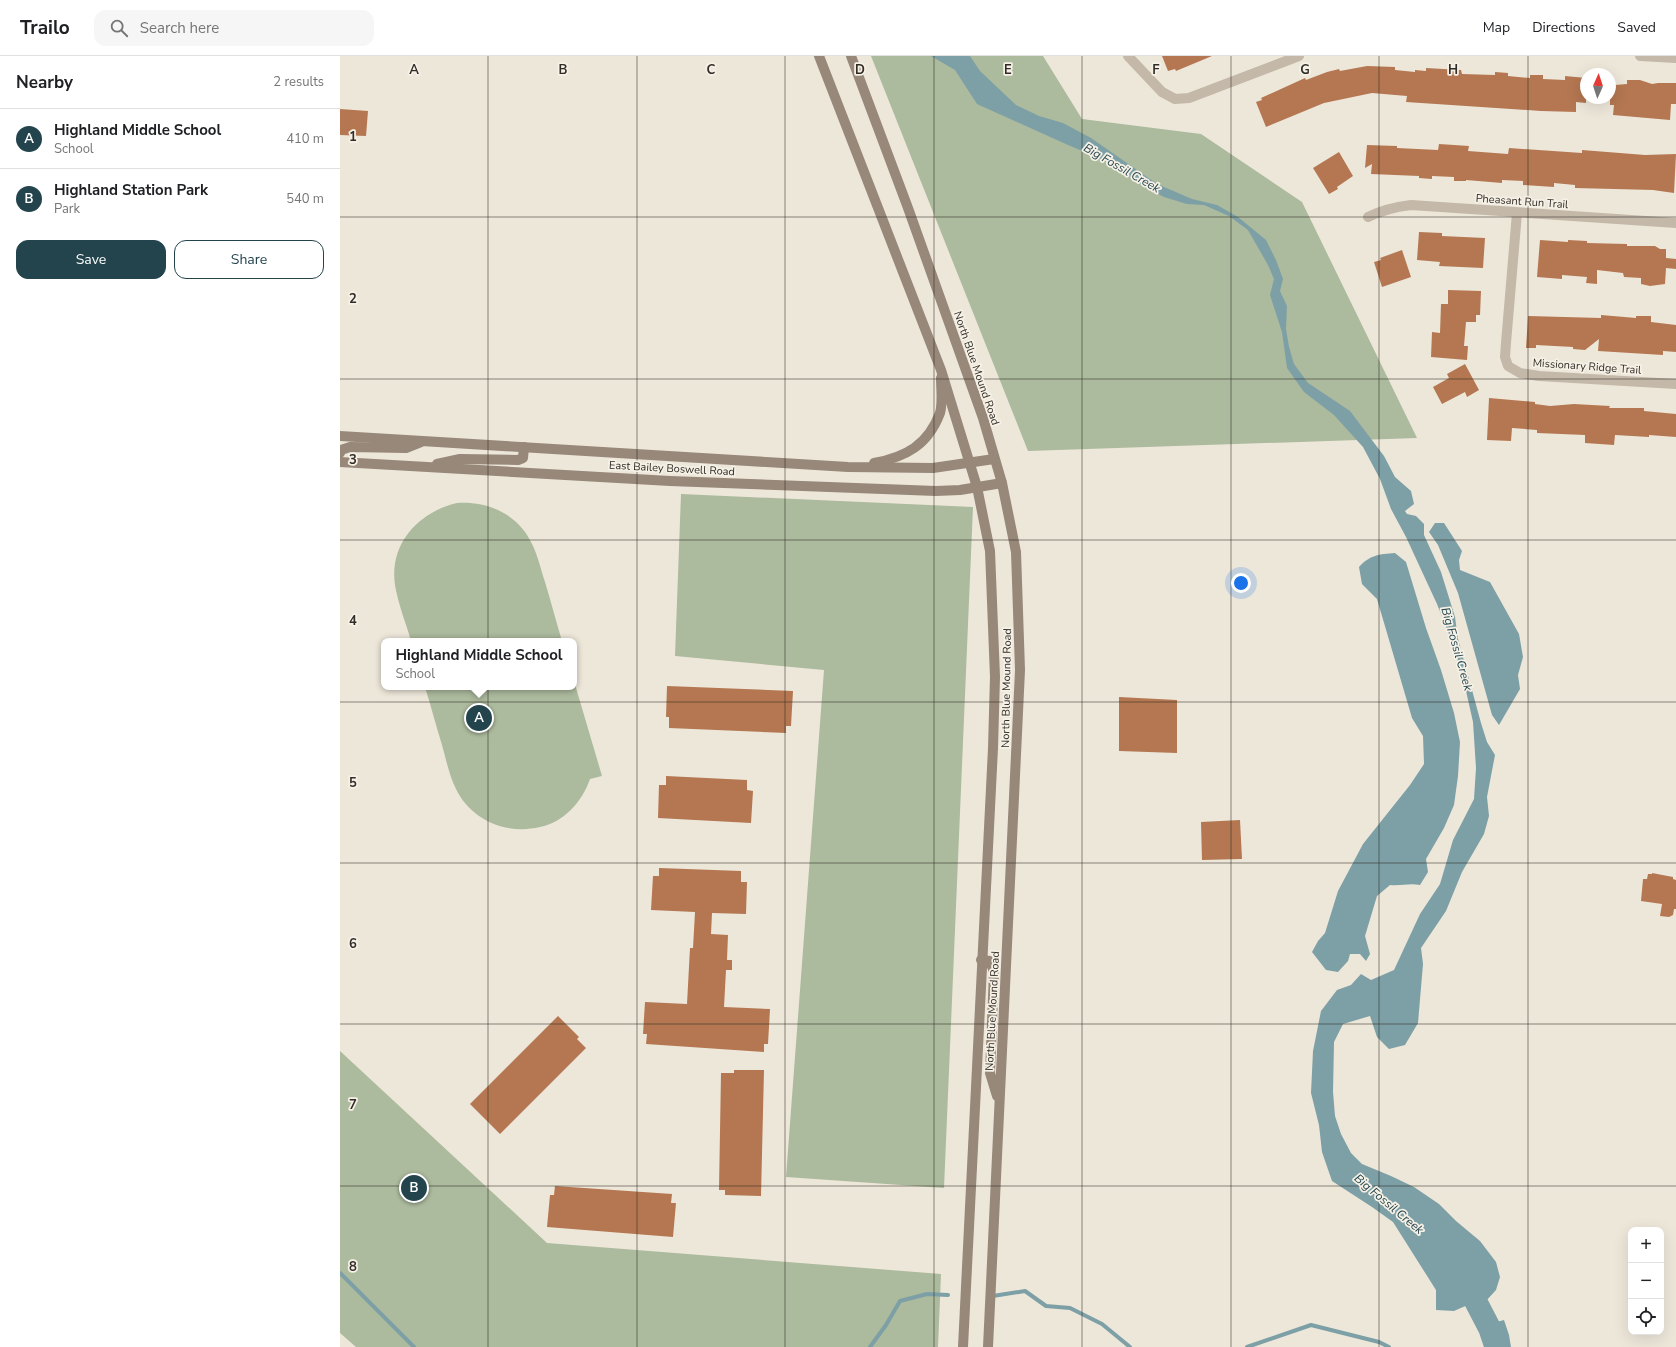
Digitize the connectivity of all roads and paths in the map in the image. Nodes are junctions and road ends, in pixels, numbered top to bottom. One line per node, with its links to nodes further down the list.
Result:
1 (819, 56): 10 (main road, North Blue Mound Road)
2 (851, 56): 16 (main road, North Blue Mound Road)
3 (1128, 56): 4 (street)
4 (1299, 56)
5 (1640, 56): 6 (street)
6 (1676, 58)
7 (1517, 213): 8 (street, Pheasant Run Trail); 9 (street, Pheasant Run Trail); 11 (street, Missionary Ridge Trail)
8 (1368, 217)
9 (1676, 222)
10 (941, 370): 18 (main road, North Blue Mound Road); 20 (main road, North Blue Mound Road)
11 (1676, 384)
12 (340, 436): 13 (main road, East Bailey Boswell Road)
13 (423, 441): 14 (main road, East Bailey Boswell Road); 15 (main road)
14 (524, 447): 19 (main road); 20 (main road, East Bailey Boswell Road)
15 (340, 453)
16 (994, 459): 18 (main road, East Bailey Boswell Road); 21 (main road, North Blue Mound Road)
17 (340, 462): 19 (main road, East Bailey Boswell Road)
18 (971, 464): 20 (main road, East Bailey Boswell Road); 22 (main road, North Blue Mound Road)
19 (426, 467): 22 (main road, East Bailey Boswell Road)
20 (848, 467)
21 (1002, 483): 22 (main road, East Bailey Boswell Road); 24 (main road, North Blue Mound Road)
22 (977, 487): 23 (main road, North Blue Mound Road)
23 (981, 960): 24 (main road); 25 (main road, North Blue Mound Road)
24 (1000, 1103): 26 (main road, North Blue Mound Road)
25 (963, 1347)
26 (988, 1347)

